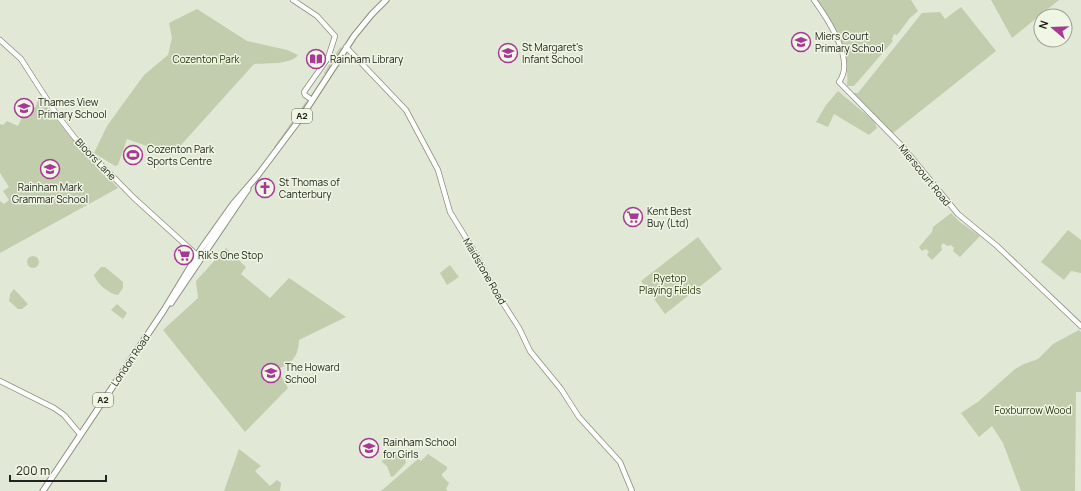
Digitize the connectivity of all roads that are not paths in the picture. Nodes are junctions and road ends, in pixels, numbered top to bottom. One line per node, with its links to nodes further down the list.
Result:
1 (293, 0): 6 (street)
2 (386, 0): 5 (main road, A2)
3 (814, 0): 8 (street, Mierscourt Road)
4 (0, 40): 7 (street, Bloors Lane)
5 (346, 47): 6 (main road, London Road / A2); 12 (street, Maidstone Road)
6 (312, 100): 7 (main road, London Road / A2)
7 (199, 257): 10 (main road, London Road / A2)
8 (1081, 326)
9 (0, 381): 10 (street)
10 (80, 434): 11 (main road, London Road / A2)
11 (43, 491)
12 (632, 491)

